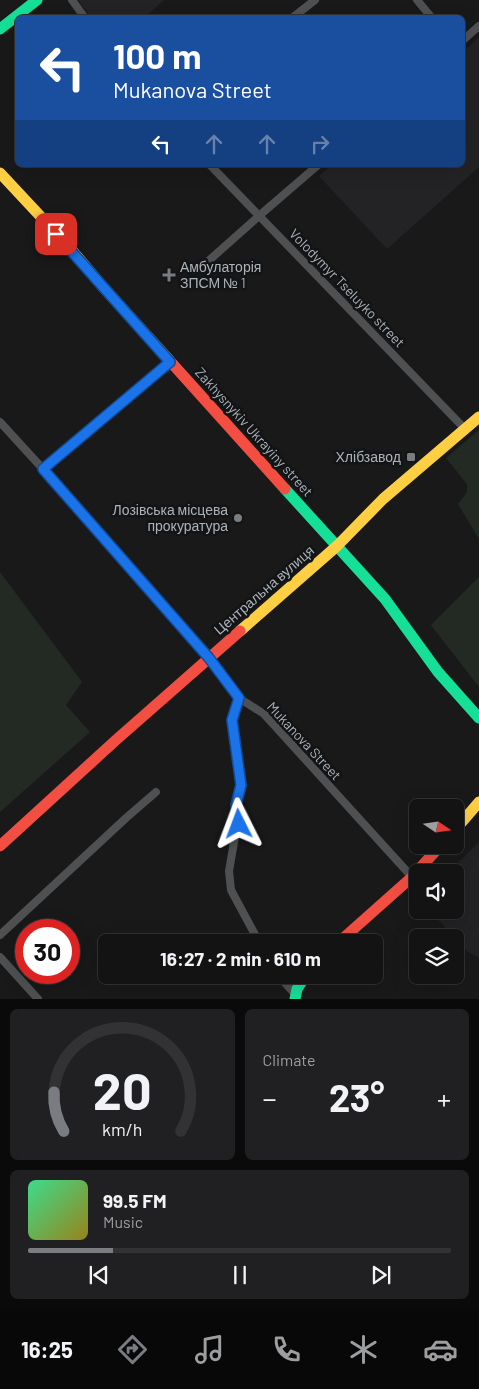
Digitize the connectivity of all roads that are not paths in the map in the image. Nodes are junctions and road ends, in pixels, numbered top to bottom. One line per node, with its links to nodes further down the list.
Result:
1 (37, 0): 5 (street)
2 (72, 0): 6 (street)
3 (315, 0): 7 (street)
4 (417, 0): 8 (street)
5 (18, 15)
6 (83, 15)
7 (296, 15)
8 (430, 15)
9 (15, 17): 11 (street)
10 (479, 26): 12 (street)
11 (0, 29)
12 (465, 38)
13 (212, 167): 16 (street, Volodymyr Tseluyko street)
14 (316, 167): 16 (street)
15 (0, 172): 18 (street, Zakhysnykiv Ukrayiny street)
16 (260, 215): 17 (street); 21 (street, Volodymyr Tseluyko street)
17 (205, 264)
18 (170, 362): 22 (street); 23 (street, Zakhysnykiv Ukrayiny street)
19 (479, 417): 21 (street, Центральна вулиця)
20 (0, 422): 22 (street, Mukanova Street)
21 (465, 429): 23 (street, Центральна вулиця)
22 (43, 469): 24 (street, Mukanova Street)
23 (337, 546): 24 (street, Центральна вулиця); 26 (street, Zakhysnykiv Ukrayiny street)
24 (209, 658): 25 (street, Mukanova Street); 30 (street, Центральна вулиця)
25 (239, 698): 33 (street, Mukanova Street); 35 (street)
26 (479, 718)
27 (156, 792): 37 (street)
28 (479, 802): 29 (street)
29 (464, 820)
30 (0, 846)
31 (432, 854): 32 (street)
32 (423, 864)
33 (409, 874)
34 (409, 880): 36 (street)
35 (255, 934)
36 (348, 934)
37 (0, 936)
38 (0, 957): 42 (street)
39 (285, 984): 41 (street)
40 (300, 984): 41 (street)
41 (295, 996)
42 (38, 999)

